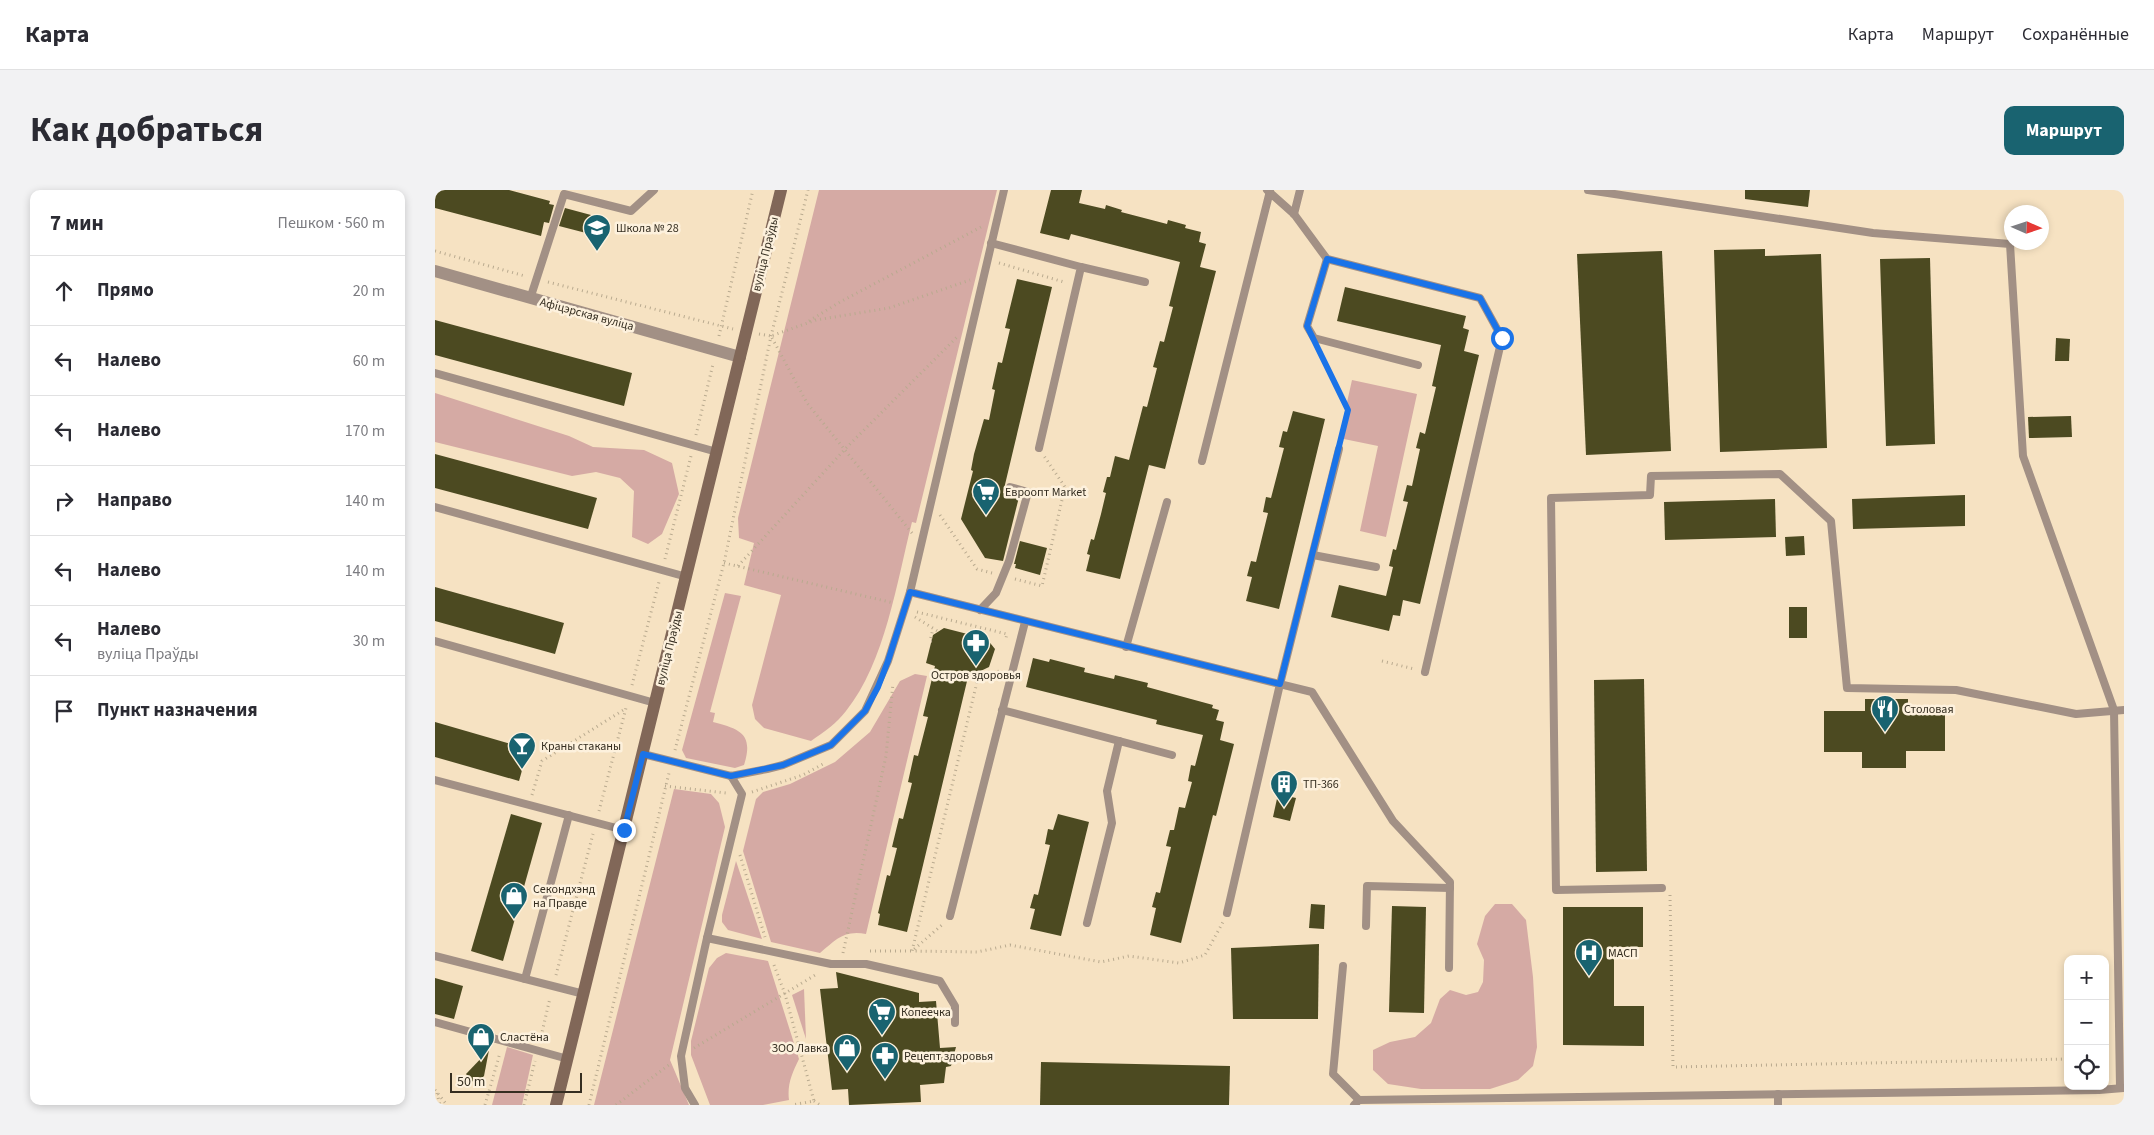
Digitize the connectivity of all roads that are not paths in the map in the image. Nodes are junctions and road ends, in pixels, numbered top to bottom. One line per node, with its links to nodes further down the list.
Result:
1 (654, 190): 13 (lane)
2 (781, 190): 14 (main road, вуліца Праўды)
3 (1004, 190): 8 (lane)
4 (1269, 190): 7 (lane); 20 (lane)
5 (1300, 190): 7 (lane)
6 (1588, 190): 36 (lane)
7 (1294, 214): 9 (lane)
8 (991, 243): 10 (lane); 27 (lane)
9 (1327, 259): 15 (lane); 32 (lane)
10 (1081, 266): 12 (lane); 17 (lane)
11 (435, 271): 13 (street, Афіцэрская вуліца)
12 (1145, 282)
13 (530, 299): 14 (street, Афіцэрская вуліца)
14 (740, 357): 19 (main road, вуліца Праўды)
15 (1418, 365)
16 (435, 373): 19 (lane)
17 (1039, 448)
18 (1339, 449): 24 (lane)
19 (717, 452): 26 (main road, вуліца Праўды)
20 (1203, 461)
21 (1010, 487): 28 (lane)
22 (1167, 502): 31 (lane)
23 (435, 507): 26 (lane)
24 (1313, 555): 25 (lane); 33 (lane)
25 (1376, 567)
26 (687, 577): 34 (main road, вуліца Праўды)
27 (910, 592): 28 (lane); 41 (lane)
28 (980, 610): 29 (lane)
29 (1025, 622): 31 (lane); 35 (lane)
30 (435, 642): 34 (lane)
31 (1126, 647): 33 (lane)
32 (1425, 672)
33 (1280, 684): 45 (lane); 47 (lane)
34 (655, 703): 39 (main road, вуліца Праўды)
35 (1002, 710): 38 (lane); 48 (lane)
36 (2114, 710): 37 (lane); 46 (lane); 60 (lane)
37 (2124, 710)
38 (1119, 741): 40 (lane); 49 (lane)
39 (643, 754): 41 (lane); 44 (main road, вуліца Праўды)
40 (1172, 754)
41 (731, 776): 51 (lane)
42 (435, 780): 43 (lane)
43 (569, 815): 44 (lane); 55 (lane)
44 (624, 830): 56 (main road, вуліца Праўды)
45 (1450, 888): 50 (lane); 54 (lane)
46 (1662, 888)
47 (1227, 913)
48 (951, 916)
49 (1087, 923)
50 (1366, 926)
51 (707, 938): 58 (lane); 64 (lane)
52 (435, 956): 55 (lane)
53 (1343, 966): 62 (lane)
54 (1449, 968)
55 (525, 979): 56 (lane)
56 (584, 994): 59 (main road, вуліца Праўды)
57 (435, 1022): 59 (lane)
58 (955, 1023)
59 (567, 1059): 63 (main road, вуліца Праўды)
60 (2122, 1088): 61 (lane)
61 (1778, 1094): 62 (lane); 65 (lane)
62 (1357, 1102)
63 (556, 1105)
64 (695, 1105)
65 (1778, 1105)

